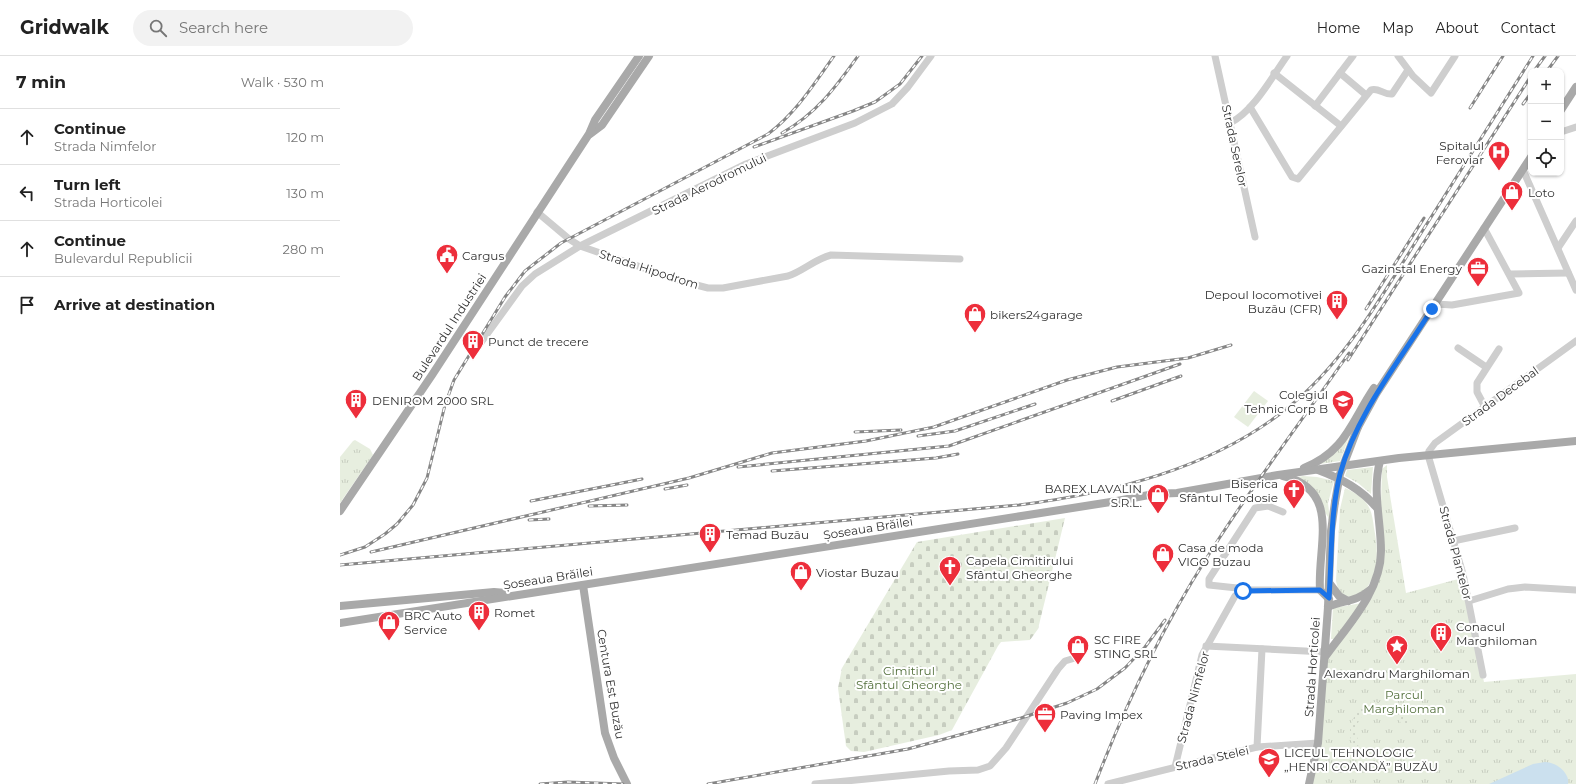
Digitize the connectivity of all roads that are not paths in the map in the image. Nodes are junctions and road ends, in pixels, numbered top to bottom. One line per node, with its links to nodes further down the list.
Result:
1 (639, 56): 21 (main road, Bulevardul Industriei)
2 (649, 56): 21 (main road, Bulevardul Industriei)
3 (931, 56): 28 (street, Strada Aerodromului)
4 (1215, 56): 17 (street, Strada Serelor)
5 (1287, 56): 10 (street)
6 (1353, 56): 11 (street)
7 (1455, 56): 9 (street)
8 (1400, 57): 9 (street)
9 (1408, 70): 13 (street)
10 (1274, 73): 15 (street); 16 (street)
11 (1340, 73): 13 (street); 15 (street)
12 (1576, 86): 14 (main road)
13 (1366, 95): 18 (street)
14 (1564, 105)
15 (1315, 106): 18 (street)
16 (1250, 107): 17 (street); 18 (street)
17 (1230, 123): 27 (street, Strada Serelor)
18 (1341, 126)
19 (1576, 127): 20 (street)
20 (1564, 131)
21 (589, 134): 24 (main road, Bulevardul Industriei)
22 (1528, 162): 23 (main road)
23 (1523, 170): 26 (main road); 29 (street)
24 (537, 212): 28 (street, Strada Hipodrom); 48 (main road, Bulevardul Industriei)
25 (1576, 221): 29 (street)
26 (1484, 228): 32 (street); 34 (main road)
27 (1255, 237)
28 (580, 246): 30 (street, Strada Hipodrom); 36 (street, Strada Aerodromului)
29 (1558, 248): 31 (street)
30 (960, 259)
31 (1568, 273): 32 (street); 33 (street)
32 (1511, 274): 34 (street)
33 (1576, 290)
34 (1436, 304): 39 (main road)
35 (1575, 342): 41 (street, Strada Decebal)
36 (477, 348)
37 (1458, 348): 40 (street)
38 (1499, 349): 40 (street)
39 (1401, 358): 46 (main road); 52 (main road, Strada Horticolei, bridge)
40 (1486, 367): 41 (street)
41 (1485, 406): 43 (street, Strada Decebal)
42 (1576, 442): 43 (main road, Șoseaua Brăilei)
43 (1428, 455): 44 (main road, Șoseaua Brăilei); 51 (street, Strada Plantelor)
44 (1380, 461): 45 (main road, Șoseaua Brăilei); 47 (main road)
45 (1316, 470): 46 (main road, Șoseaua Brăilei); 47 (main road)
46 (1278, 475): 53 (main road, Șoseaua Brăilei); 55 (main road)
47 (1377, 508): 54 (main road)
48 (340, 511)
49 (1283, 512): 57 (street)
50 (1515, 528): 51 (street)
51 (1453, 541): 61 (street, Strada Plantelor)
52 (1330, 584): 59 (main road, Strada Horticolei); 60 (main road)
53 (583, 585): 58 (main road, Șoseaua Brăilei); 75 (main road, Centura Est Buzău)
54 (1372, 588): 60 (main road); 65 (main road)
55 (1320, 590): 57 (street); 59 (main road)
56 (1576, 590): 61 (street)
57 (1243, 591): 67 (street, Strada Nimfelor)
58 (514, 595): 62 (main road); 64 (main road, Șoseaua Brăilei)
59 (1329, 598): 63 (main road, Strada Horticolei)
60 (1348, 601): 63 (main road)
61 (1469, 601): 71 (street, Strada Plantelor)
62 (340, 606)
63 (1328, 607): 66 (main road, Strada Horticolei)
64 (340, 623)
65 (1340, 636): 66 (main road); 69 (main road)
66 (1326, 639): 69 (main road, Strada Horticolei)
67 (1206, 646): 68 (street); 74 (street, Strada Nimfelor)
68 (1262, 649): 69 (street); 73 (street)
69 (1324, 655): 72 (main road, Strada Horticolei)
70 (1075, 658): 76 (street)
71 (1483, 675)
72 (1318, 743): 73 (street, Strada Stelei); 78 (main road, Strada Horticolei)
73 (1257, 747): 74 (street, Strada Stelei)
74 (1175, 767): 77 (street, Strada Stelei)
75 (627, 784)
76 (815, 784)
77 (1108, 784)
78 (1308, 784)

